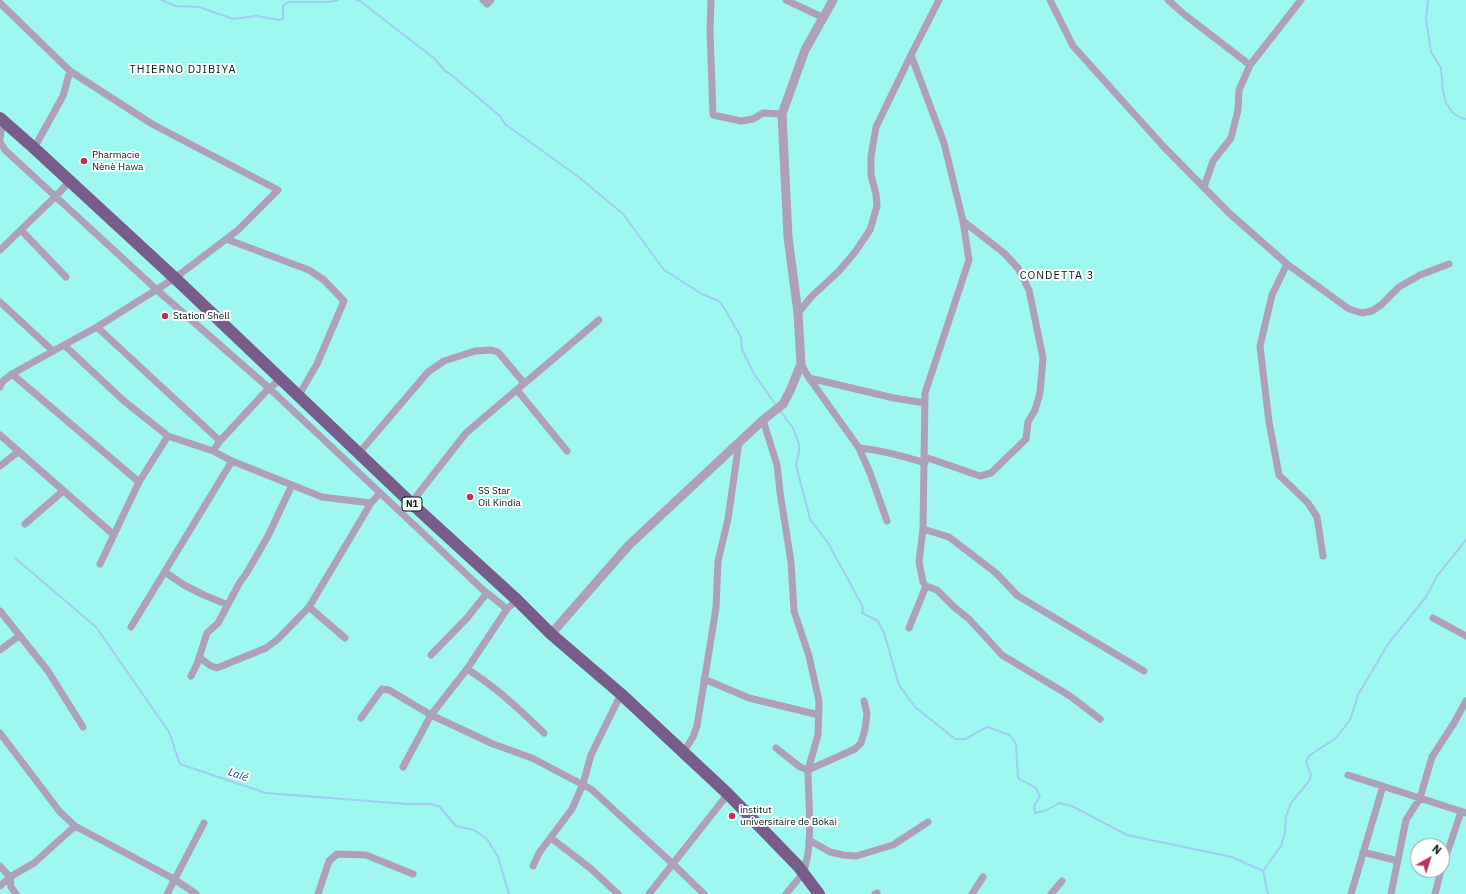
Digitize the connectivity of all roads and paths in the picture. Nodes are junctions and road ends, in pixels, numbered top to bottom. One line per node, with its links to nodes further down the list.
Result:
1 (483, 0): 2 (street)
2 (491, 0)
3 (711, 0): 15 (street)
4 (786, 0): 11 (street)
5 (833, 0): 11 (street)
6 (939, 0): 12 (street)
7 (1050, 0): 20 (street)
8 (1168, 0): 13 (street)
9 (1301, 0): 13 (street)
10 (0, 3): 14 (street)
11 (824, 18): 15 (street)
12 (911, 55): 22 (street); 32 (street)
13 (1250, 66): 20 (street)
14 (70, 71): 18 (street); 24 (street)
15 (782, 114): 32 (street)
16 (2, 119): 17 (street); 18 (highway, N1)
17 (0, 141): 21 (street)
18 (34, 148): 19 (highway, N1)
19 (70, 181): 21 (street); 29 (highway, N1)
20 (1204, 187): 26 (street)
21 (56, 196): 23 (street); 30 (street)
22 (963, 221): 46 (street); 57 (street)
23 (20, 230): 25 (street); 28 (street)
24 (226, 240): 29 (street); 45 (street)
25 (0, 250)
26 (1287, 264): 27 (street); 71 (street)
27 (1449, 264)
28 (66, 277)
29 (175, 278): 30 (street); 40 (highway, N1)
30 (157, 290): 34 (street); 43 (street)
31 (0, 302): 36 (street)
32 (798, 313): 37 (street)
33 (599, 320): 42 (street)
34 (97, 327): 35 (street); 50 (street)
35 (64, 345): 36 (street); 49 (street)
36 (53, 351): 38 (street)
37 (801, 364): 39 (street); 47 (street)
38 (12, 374): 41 (street); 60 (street)
39 (809, 378): 46 (street); 52 (street)
40 (282, 379): 43 (street); 45 (highway, N1)
41 (1, 383)
42 (524, 383): 44 (street); 56 (street)
43 (269, 388): 50 (street); 63 (street)
44 (517, 390): 54 (street); 65 (street)
45 (299, 395): 56 (highway, N1)
46 (925, 403): 57 (street)
47 (763, 420): 51 (street); 99 (street)
48 (0, 435): 55 (street)
49 (168, 436): 53 (street); 60 (street)
50 (220, 441): 53 (street)
51 (738, 443): 85 (street); 95 (street)
52 (859, 448): 57 (street); 67 (street)
53 (213, 451): 58 (street)
54 (567, 451)
55 (18, 452): 59 (street); 62 (street)
56 (359, 453): 65 (highway, N1)
57 (925, 460): 69 (street)
58 (232, 461): 61 (street); 73 (street)
59 (0, 466)
60 (139, 482): 70 (street)
61 (292, 484): 64 (street); 78 (street)
62 (63, 492): 68 (street); 70 (street)
63 (380, 493): 64 (street); 66 (street)
64 (371, 503): 79 (street)
65 (411, 503): 66 (street); 74 (highway, N1)
66 (401, 512): 76 (street)
67 (887, 522)
68 (25, 524)
69 (923, 529): 75 (street); 93 (street)
70 (114, 535): 72 (street)
71 (1323, 556)
72 (100, 564)
73 (165, 572): 78 (street); 83 (street)
74 (492, 576): 76 (street); 77 (highway, N1)
75 (926, 586): 84 (street); 102 (street)
76 (484, 591): 80 (street); 90 (street)
77 (517, 600): 80 (street); 85 (highway, N1)
78 (228, 605): 91 (street)
79 (309, 607): 88 (street); 91 (street)
80 (507, 609): 92 (street)
81 (0, 611): 86 (street)
82 (1433, 618): 87 (street)
83 (131, 627)
84 (909, 628)
85 (551, 634): 96 (highway, N1)
86 (19, 636): 89 (street); 103 (street)
87 (1466, 636)
88 (345, 638)
89 (0, 650)
90 (432, 655)
91 (200, 658): 94 (street)
92 (467, 669): 100 (street); 105 (street)
93 (1144, 671)
94 (191, 676)
95 (704, 679): 99 (street); 107 (street)
96 (621, 694): 107 (highway, N1); 111 (street)
97 (864, 701): 109 (street)
98 (1466, 701): 114 (street)
99 (819, 715): 109 (street)
100 (431, 716): 101 (street); 108 (street); 111 (street)
101 (361, 718)
102 (1100, 719)
103 (83, 727)
104 (0, 733): 118 (street)
105 (544, 733)
106 (776, 748): 109 (street)
107 (683, 753): 113 (highway, N1)
108 (403, 766)
109 (808, 770): 120 (street)
110 (1348, 775): 112 (street)
111 (583, 784): 119 (street); 124 (street)
112 (1383, 786): 114 (street); 122 (street)
113 (728, 794): 124 (street); 127 (highway, N1)
114 (1420, 798): 115 (street); 123 (street)
115 (1463, 813): 121 (street)
116 (928, 822): 120 (street)
117 (204, 823): 132 (street)
118 (75, 826): 129 (street); 132 (street)
119 (551, 838): 126 (street); 139 (street)
120 (809, 840): 127 (street)
121 (1450, 848)
122 (1362, 852): 123 (street); 146 (street)
123 (1398, 861): 147 (street)
124 (673, 864): 140 (street); 141 (street)
125 (0, 866): 129 (street)
126 (533, 866)
127 (803, 872): 142 (street); 143 (highway, N1)
128 (412, 874): 138 (street)
129 (10, 877): 134 (street); 135 (street)
130 (983, 877): 144 (street)
131 (1439, 878): 148 (street)
132 (174, 879): 136 (street); 137 (street)
133 (1062, 881): 145 (street)
134 (0, 886)
135 (16, 894)
136 (167, 894)
137 (196, 894)
138 (318, 894)
139 (618, 894)
140 (648, 894)
141 (704, 894)
142 (786, 894)
143 (819, 894)
144 (972, 894)
145 (1051, 894)
146 (1351, 894)
147 (1391, 894)
148 (1435, 894)

